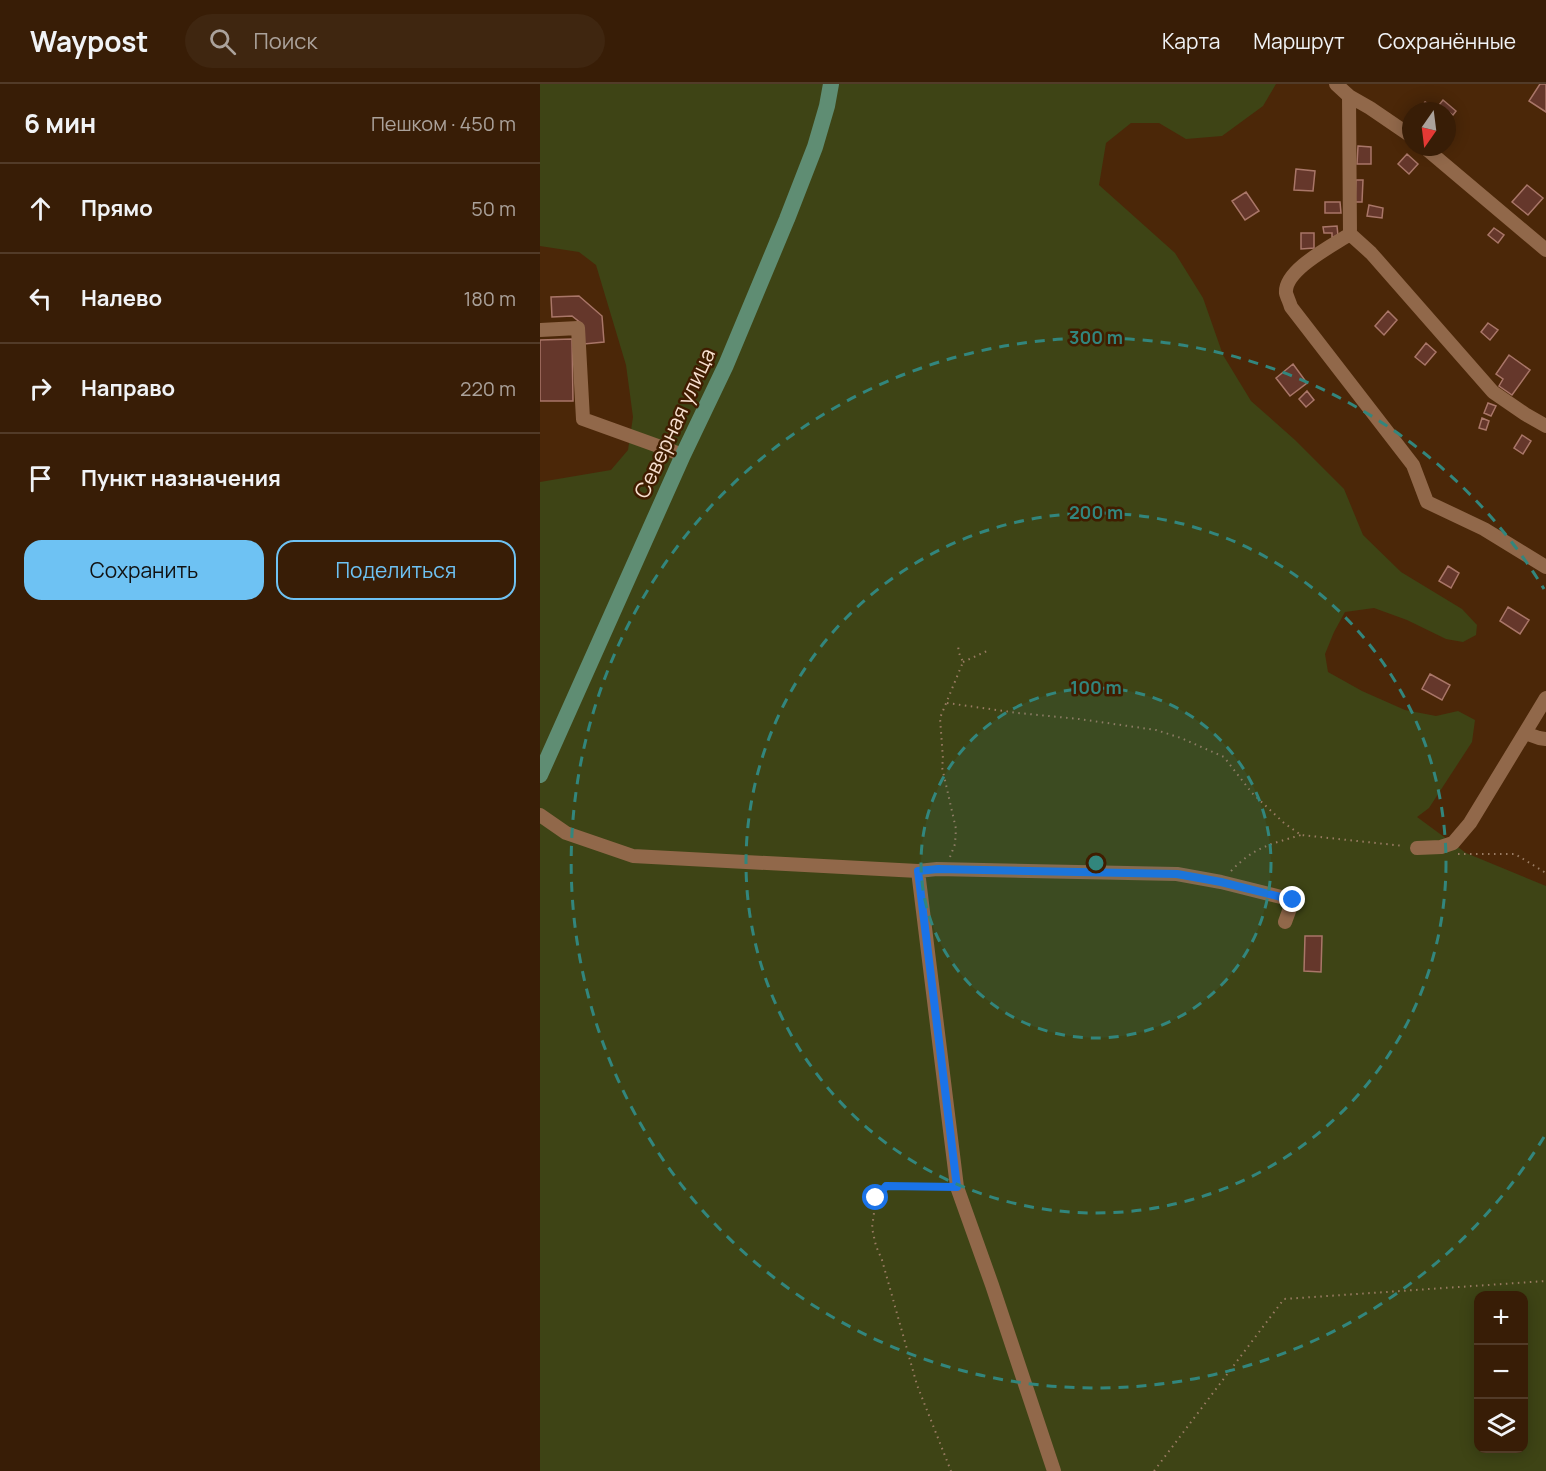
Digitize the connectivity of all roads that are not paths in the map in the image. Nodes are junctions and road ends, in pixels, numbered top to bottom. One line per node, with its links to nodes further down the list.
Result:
1 (831, 84): 10 (main road, Северная улица)
2 (1336, 84): 3 (street)
3 (1348, 96): 4 (street); 6 (street)
4 (1402, 130)
5 (1435, 156): 7 (street)
6 (1350, 234): 9 (street); 11 (street)
7 (1546, 250)
8 (540, 330): 10 (street)
9 (1546, 426)
10 (683, 455): 15 (main road, Северная улица)
11 (1546, 567)
12 (1546, 698): 13 (street)
13 (1525, 733): 14 (street); 17 (street)
14 (1546, 739)
15 (540, 775)
16 (540, 815): 18 (street)
17 (1417, 848)
18 (918, 871): 19 (street); 20 (street)
19 (1285, 922)
20 (1054, 1471)

